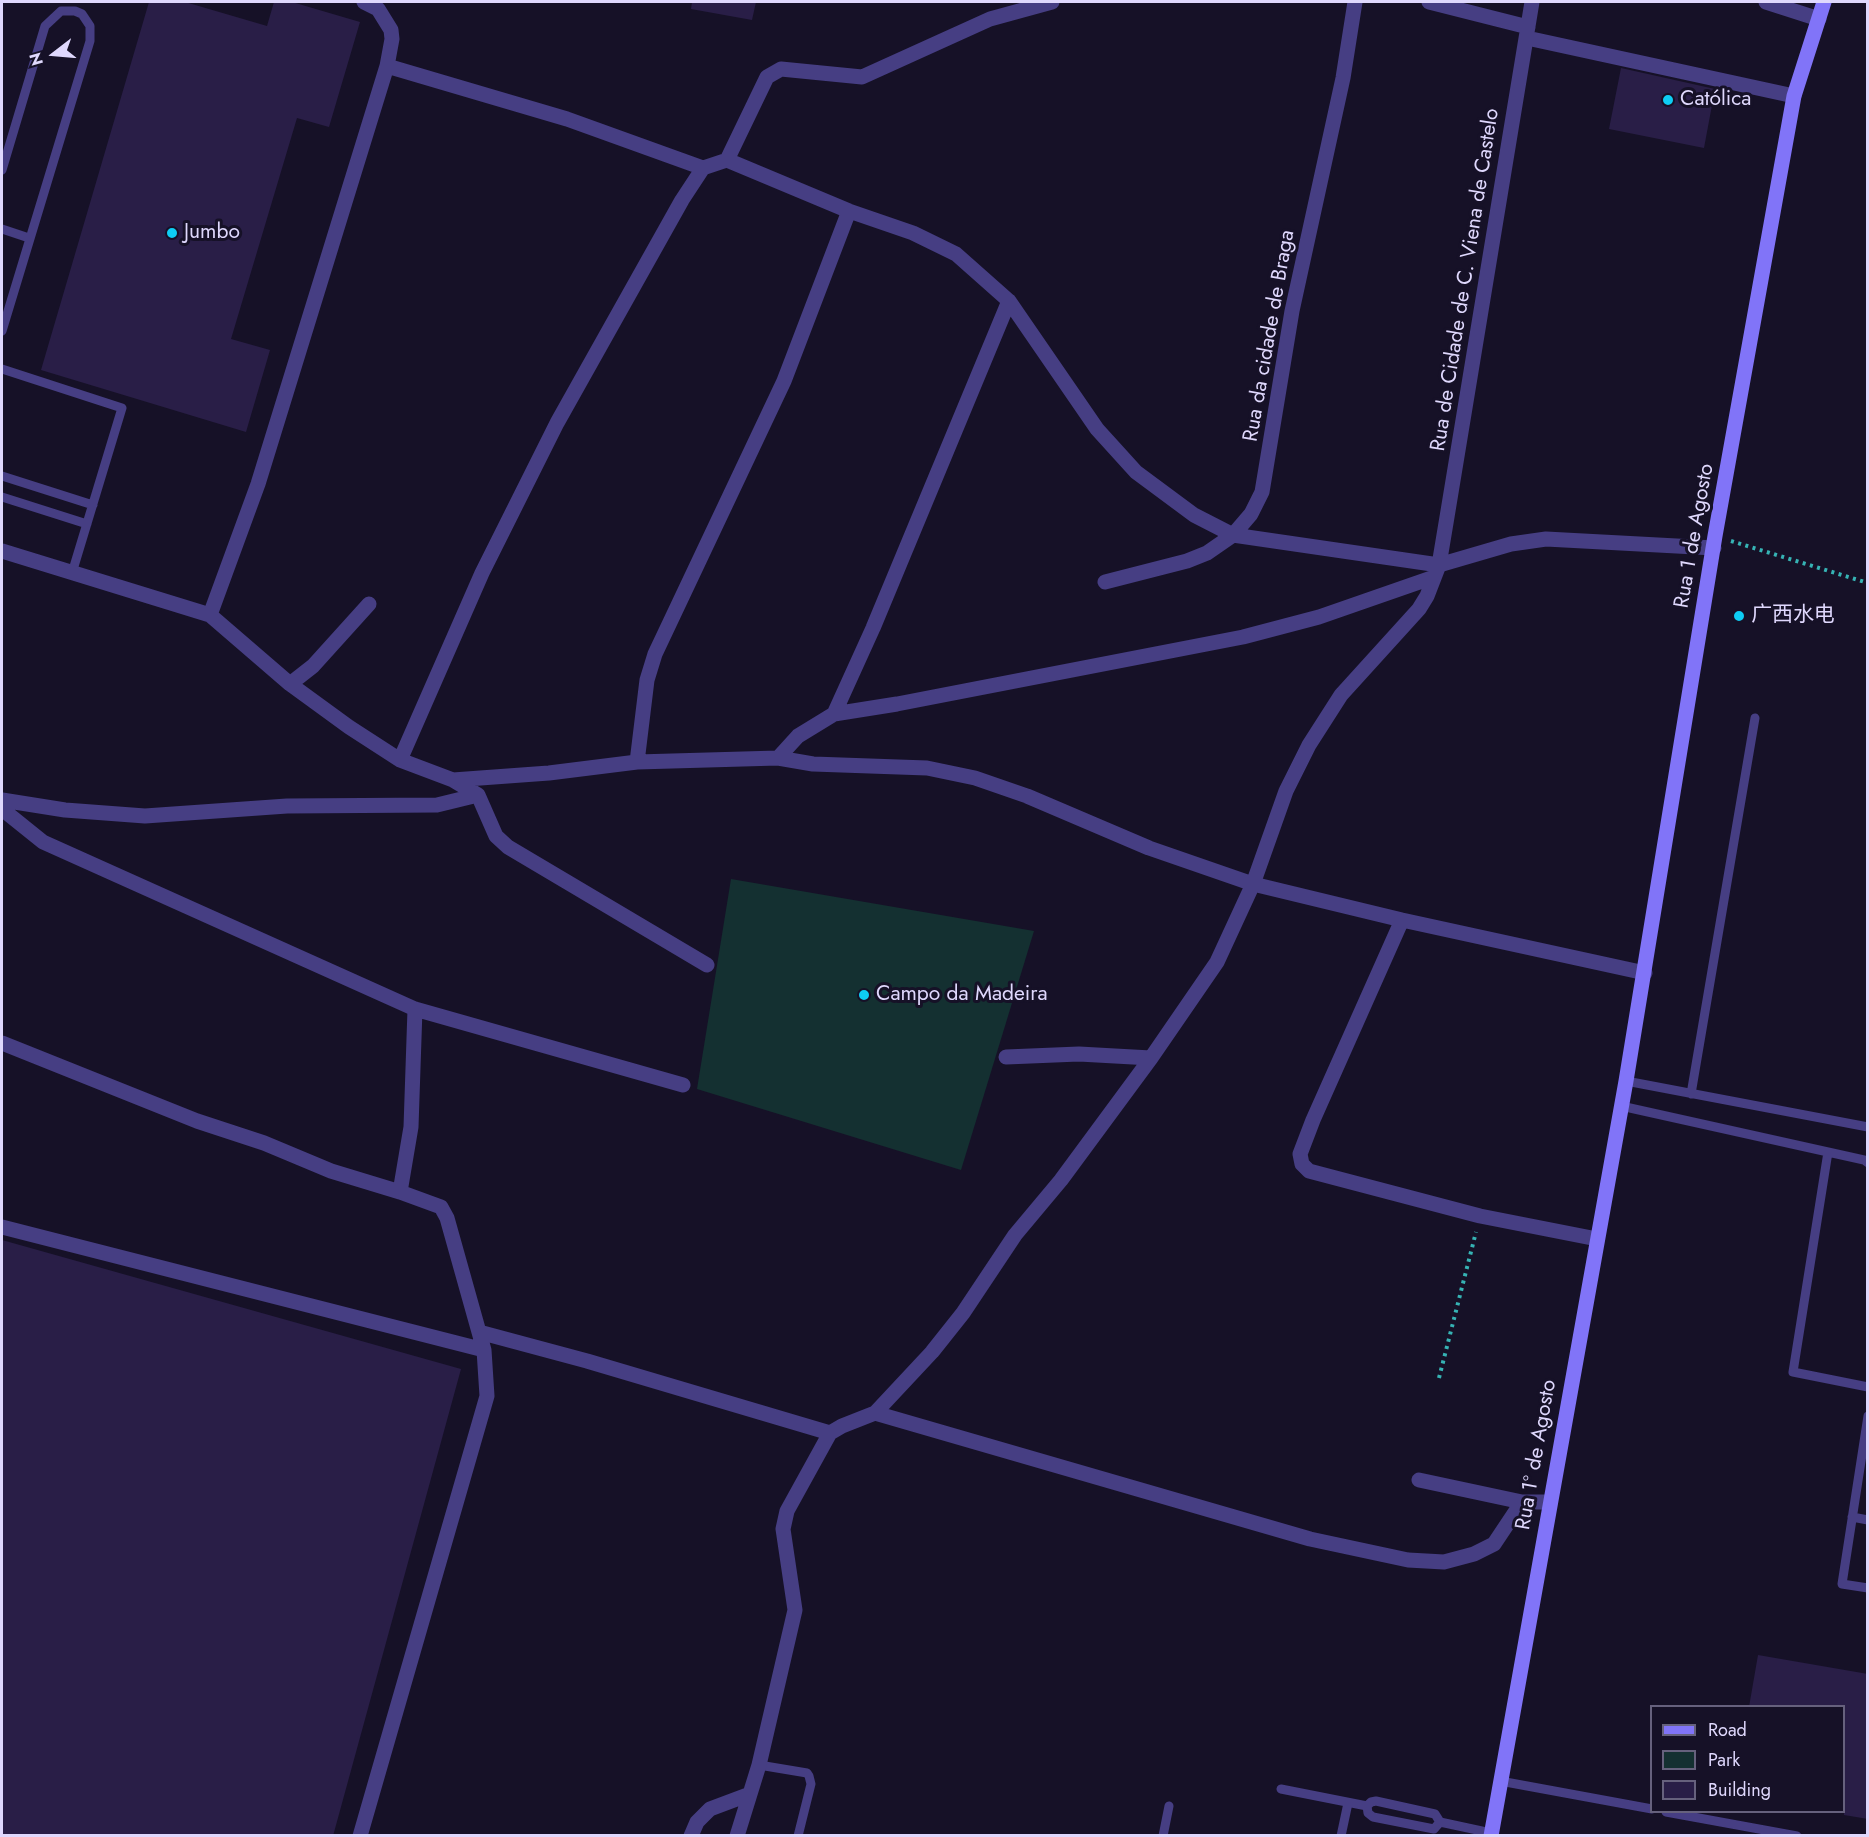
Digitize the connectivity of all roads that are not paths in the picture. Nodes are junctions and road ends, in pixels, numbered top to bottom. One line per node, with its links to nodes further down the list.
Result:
1 (364, 2): 10 (street)
2 (1052, 2): 12 (street)
3 (1355, 2): 25 (street, Rua da cidade de Braga)
4 (1429, 2): 9 (street)
5 (1532, 2): 9 (street, Rua de Cidade de C. Viena de Castelo)
6 (1766, 2): 8 (street)
7 (1824, 2): 8 (main road, Rua 1 de Agosto)
8 (1819, 19): 11 (main road, Rua 1 de Agosto)
9 (1528, 33): 11 (street); 28 (street, Rua de Cidade de C. Viena de Castelo)
10 (387, 66): 13 (street); 32 (street)
11 (1794, 96): 26 (main road, Rua 1 de Agosto)
12 (727, 160): 13 (street); 15 (street)
13 (703, 168): 37 (street)
14 (2, 170): 17 (lane)
15 (849, 211): 18 (street); 38 (street)
16 (2, 229): 17 (lane)
17 (29, 238): 19 (lane)
18 (1009, 301): 25 (street); 34 (street)
19 (2, 331)
20 (2, 369): 23 (lane)
21 (2, 476): 23 (lane)
22 (2, 497): 24 (lane)
23 (93, 505): 24 (lane)
24 (87, 524): 29 (lane)
25 (1233, 535): 28 (street); 30 (street, Rua da cidade de Braga)
26 (1715, 542): 28 (street); 46 (main road, Rua 1 de Agosto)
27 (2, 551): 29 (street)
28 (1437, 571): 34 (street); 43 (street, Rua de Cidade de C. Viena de Castelo)
29 (72, 573): 32 (street)
30 (1106, 582)
31 (369, 604): 33 (street)
32 (210, 615): 33 (street)
33 (290, 684): 37 (street)
34 (834, 714): 36 (street)
35 (1755, 718): 53 (lane)
36 (778, 758): 38 (street); 43 (street)
37 (400, 760): 39 (street)
38 (637, 762): 39 (street)
39 (453, 780): 40 (street)
40 (477, 795): 41 (street); 45 (street)
41 (2, 800)
42 (2, 809): 47 (street)
43 (1253, 884): 44 (street); 50 (street, Rua de Cidade de C. Viena de Castelo)
44 (1402, 920): 46 (street); 60 (street)
45 (707, 965)
46 (1645, 973): 51 (main road, Rua 1 de Agosto)
47 (415, 1009): 52 (street); 58 (street)
48 (2, 1042): 58 (street)
49 (1005, 1057): 50 (street)
50 (1151, 1058): 64 (street, Rua de Cidade de C. Viena de Castelo)
51 (1626, 1082): 53 (lane); 54 (main road, Rua 1º de Agosto)
52 (683, 1085)
53 (1691, 1094): 55 (lane)
54 (1621, 1106): 56 (lane); 60 (main road, Rua 1º de Agosto)
55 (1868, 1127)
56 (1828, 1152): 57 (lane); 63 (lane)
57 (1868, 1163)
58 (400, 1192): 61 (street)
59 (2, 1227): 62 (street)
60 (1597, 1239): 69 (main road, Rua 1º de Agosto)
61 (479, 1332): 62 (street); 66 (street)
62 (484, 1350): 85 (street)
63 (1868, 1387)
64 (875, 1413): 66 (street); 68 (street)
65 (1868, 1416): 70 (lane)
66 (830, 1433): 73 (street)
67 (1419, 1480): 68 (street)
68 (1522, 1502): 69 (street)
69 (1550, 1502): 74 (main road, Rua 1º de Agosto)
70 (1852, 1517): 71 (lane); 72 (lane)
71 (1868, 1520)
72 (1868, 1588)
73 (759, 1765): 76 (street); 88 (lane)
74 (1500, 1781): 80 (lane); 84 (main road, Rua 1º de Agosto)
75 (1281, 1789): 77 (lane)
76 (750, 1794): 86 (street); 87 (street)
77 (1348, 1803): 79 (lane); 90 (lane)
78 (1170, 1806): 89 (lane)
79 (1367, 1806): 82 (lane); 82 (lane)
80 (1650, 1809)
81 (1671, 1813): 91 (lane)
82 (1440, 1822): 83 (lane)
83 (1461, 1831): 84 (lane)
84 (1491, 1834)
85 (360, 1836)
86 (691, 1836)
87 (737, 1836)
88 (798, 1836)
89 (1163, 1836)
90 (1341, 1836)
91 (1797, 1836)

